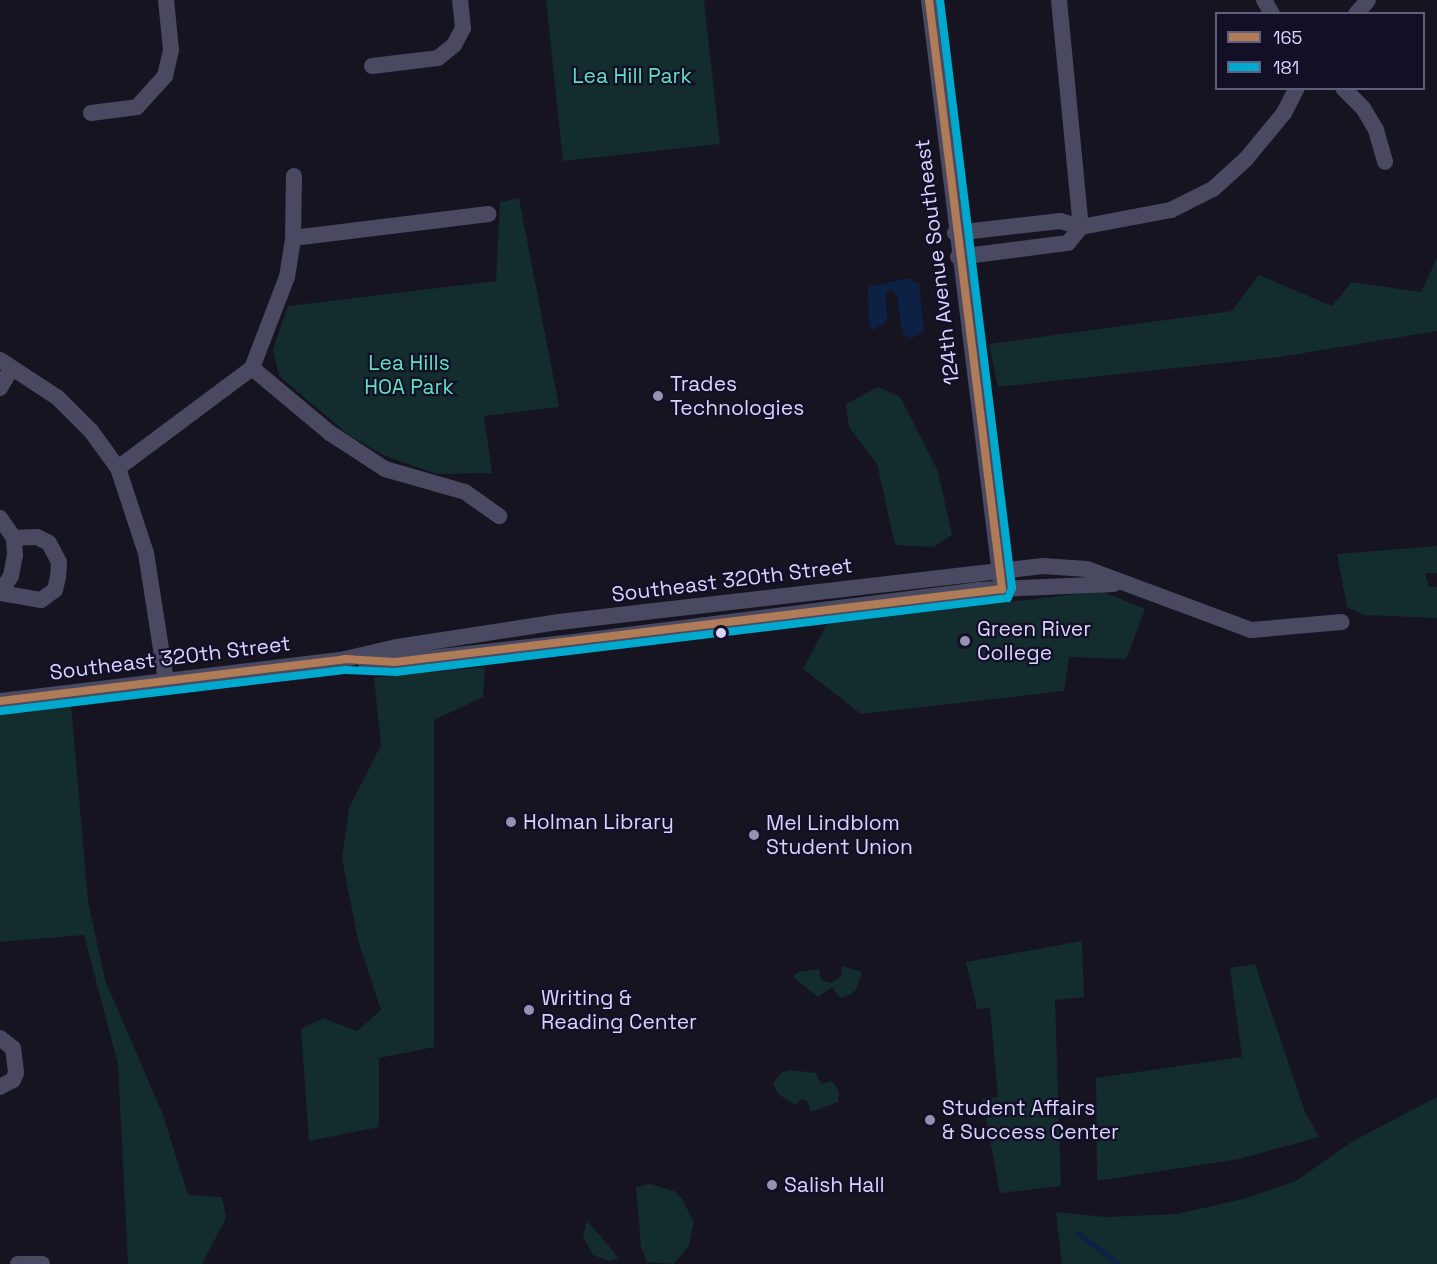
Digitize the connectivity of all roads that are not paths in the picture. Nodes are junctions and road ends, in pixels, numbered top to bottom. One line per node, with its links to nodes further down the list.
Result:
1 (165, 0): 10 (street)
2 (460, 0): 7 (street)
3 (929, 0): 15 (street, 124th Avenue Southeast)
4 (1059, 0): 14 (street)
5 (1368, 0): 6 (street)
6 (1358, 12)
7 (372, 66)
8 (1296, 90): 14 (street)
9 (1345, 90): 11 (street)
10 (91, 112)
11 (1385, 162)
12 (294, 176): 16 (street)
13 (489, 214): 16 (street)
14 (1081, 227): 15 (street); 17 (street)
15 (956, 233): 17 (street, 124th Avenue Southeast)
16 (293, 238): 19 (street)
17 (958, 257): 25 (street, 124th Avenue Southeast)
18 (5, 364): 20 (street); 21 (street)
19 (252, 369): 21 (street); 22 (street)
20 (0, 388)
21 (118, 468): 28 (street)
22 (499, 516)
23 (0, 518): 24 (street)
24 (14, 538): 26 (street); 26 (street)
25 (1001, 581): 27 (street, Southeast 320th Street); 28 (street, Southeast 320th Street)
26 (0, 593)
27 (1342, 622)
28 (165, 681): 29 (street, Southeast 320th Street)
29 (0, 701)
30 (0, 1038): 31 (street)
31 (0, 1087)
32 (18, 1264): 33 (street)
33 (42, 1264)

